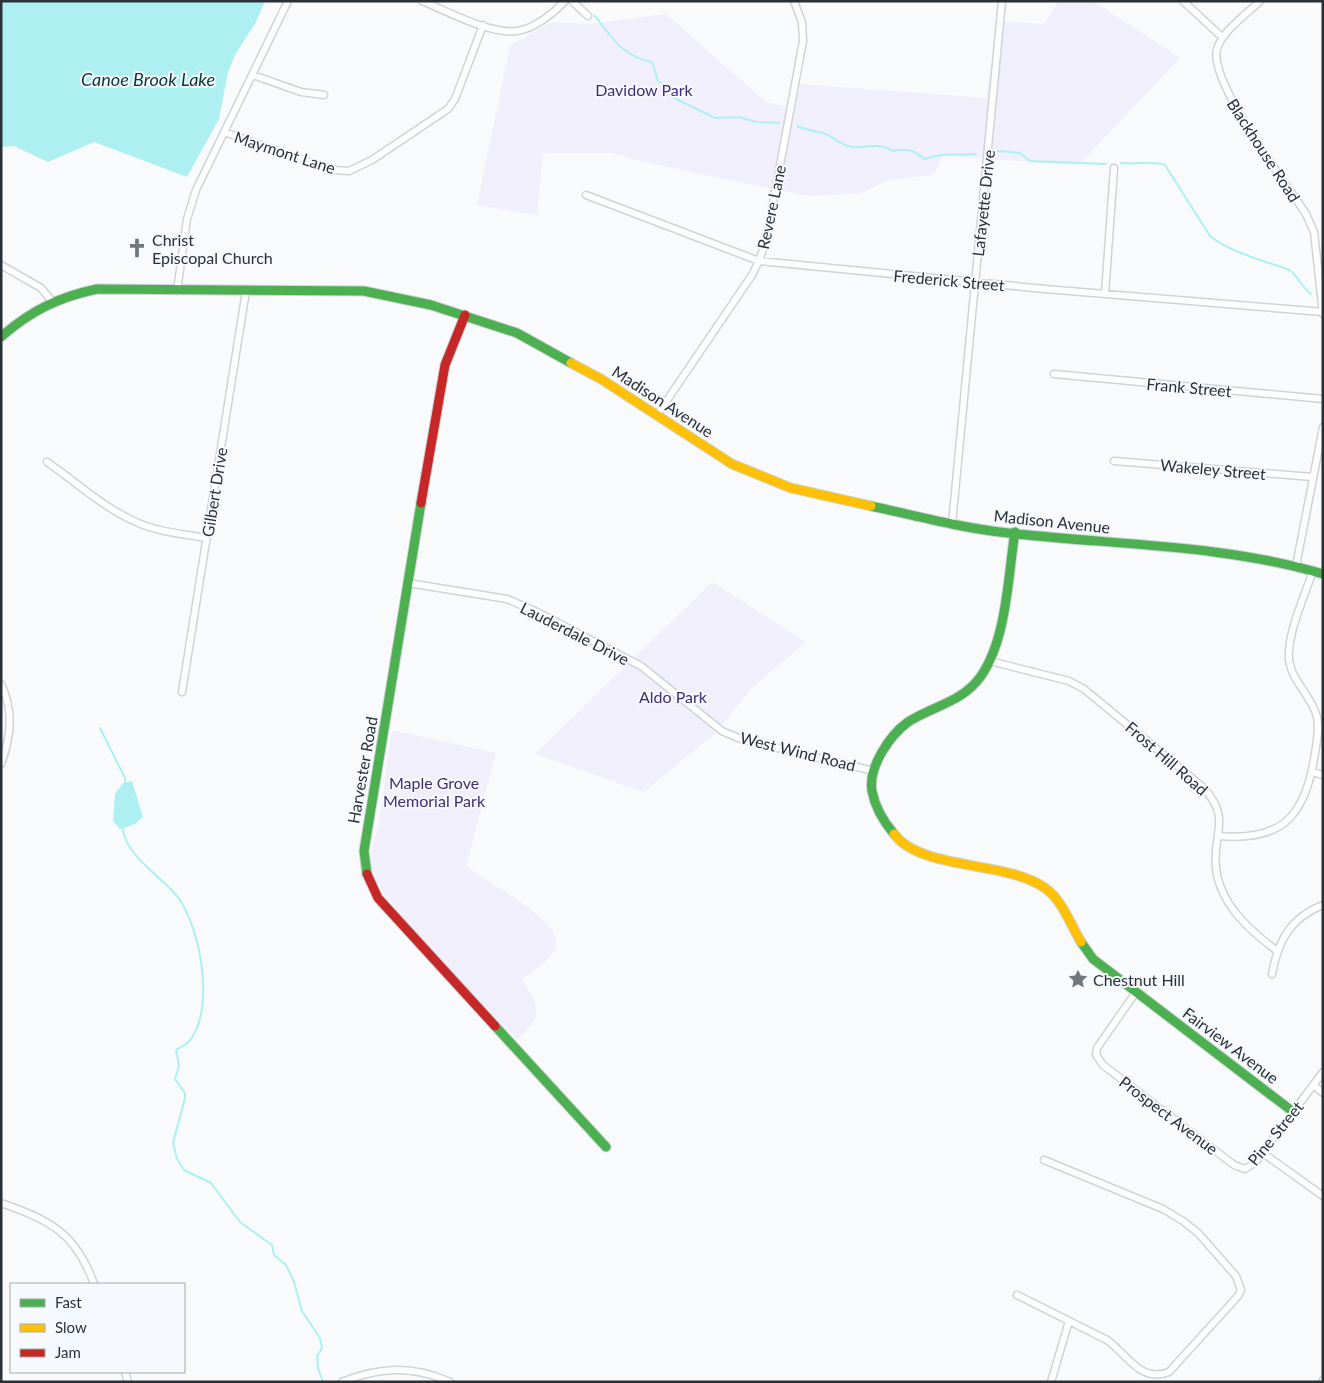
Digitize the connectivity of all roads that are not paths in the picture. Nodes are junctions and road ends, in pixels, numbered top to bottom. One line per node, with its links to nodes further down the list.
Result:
1 (288, 1): 12 (street)
2 (422, 1): 10 (street)
3 (565, 1): 10 (street)
4 (572, 1): 9 (street)
5 (794, 1): 19 (street, Revere Lane)
6 (1002, 1): 21 (street, Lafayette Drive)
7 (1183, 1): 11 (street)
8 (1260, 1): 11 (street)
9 (588, 16)
10 (483, 25): 14 (street, Maymont Lane)
11 (1222, 37): 17 (street, Blackhouse Road)
12 (253, 75): 13 (street); 14 (street)
13 (324, 95)
14 (224, 132): 22 (street)
15 (1114, 168): 24 (street)
16 (586, 196): 19 (street, Frederick Street)
17 (1314, 232): 18 (street); 26 (street, Blackhouse Road)
18 (1323, 233)
19 (759, 261): 21 (street, Frederick Street); 31 (street, Revere Lane)
20 (1, 265): 25 (street)
21 (975, 281): 24 (street, Frederick Street); 36 (street, Lafayette Drive)
22 (177, 291): 23 (street, Madison Avenue); 25 (street, Madison Avenue)
23 (246, 291): 27 (street, Madison Avenue); 38 (street, Gilbert Drive)
24 (1104, 294): 26 (street, Frederick Street)
25 (51, 300): 28 (street, Madison Avenue)
26 (1323, 313)
27 (465, 315): 31 (street, Madison Avenue); 42 (street, Harvester Road)
28 (1, 337)
29 (1054, 374): 30 (street, Frank Street)
30 (1323, 399)
31 (657, 415): 36 (street, Madison Avenue)
32 (1322, 430): 35 (street)
33 (1114, 461): 35 (street, Wakeley Street)
34 (48, 462): 38 (street)
35 (1312, 477): 39 (street)
36 (952, 524): 37 (street, Madison Avenue)
37 (1014, 532): 39 (street, Madison Avenue); 43 (street, Fairview Avenue)
38 (207, 538): 45 (street, Gilbert Drive)
39 (1296, 566): 40 (street, Madison Avenue)
40 (1313, 570): 41 (street, Madison Avenue); 49 (street)
41 (1323, 574)
42 (408, 584): 46 (street, Lauderdale Drive); 60 (street, Harvester Road)
43 (990, 662): 48 (street, Fairview Avenue); 51 (street, Frost Hill Road)
44 (1, 684): 47 (street)
45 (182, 692)
46 (722, 731): 48 (street, West Wind Road)
47 (1, 764)
48 (874, 771): 55 (street, Fairview Avenue)
49 (1312, 772): 50 (street); 51 (street)
50 (1323, 775)
51 (1219, 836): 53 (street, Frost Hill Road)
52 (1323, 905): 53 (street)
53 (1276, 950): 54 (street)
54 (1272, 974)
55 (1136, 992): 59 (street, Fairview Avenue); 63 (street, Prospect Avenue)
56 (1323, 1072): 57 (street, Pine Street)
57 (1313, 1085): 58 (street); 59 (street, Pine Street)
58 (1323, 1093)
59 (1292, 1111): 61 (street, Pine Street)
60 (606, 1147)
61 (1263, 1153): 63 (street, Pine Street); 64 (street)
62 (1044, 1160): 68 (street)
63 (1245, 1169)
64 (1323, 1196)
65 (1, 1204): 66 (street)
66 (94, 1283)
67 (1017, 1295): 68 (street)
68 (1069, 1321): 71 (street)
69 (342, 1382): 70 (street)
70 (450, 1382)
71 (1052, 1382)

